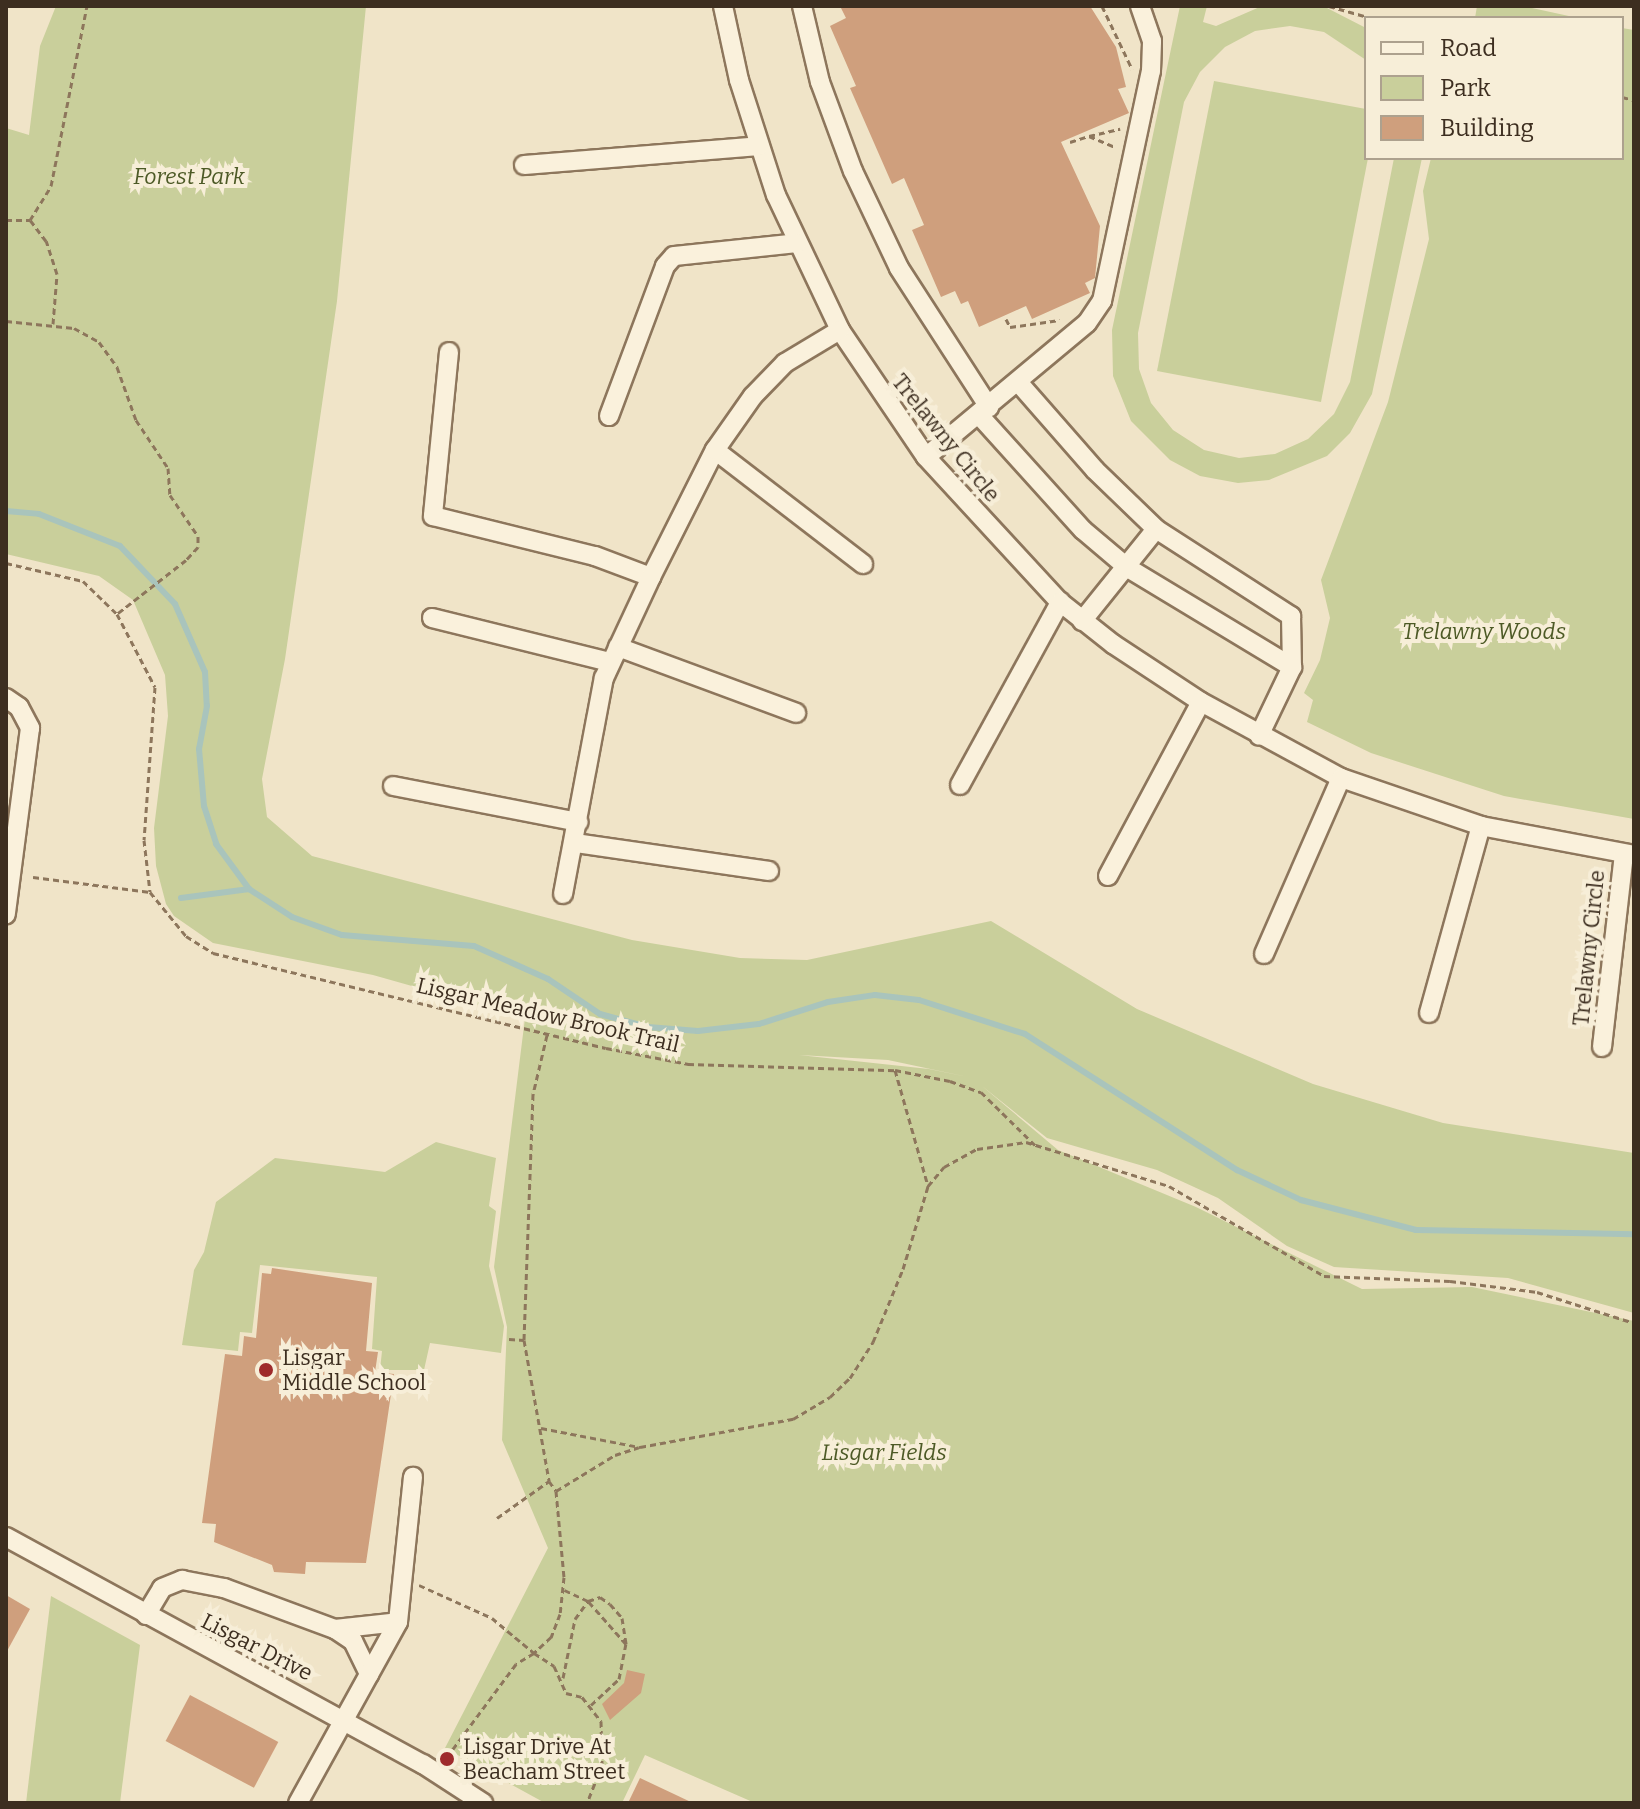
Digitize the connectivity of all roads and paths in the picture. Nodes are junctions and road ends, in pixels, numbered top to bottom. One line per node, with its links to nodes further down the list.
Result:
1 (87, 6): 16 (path)
2 (723, 6): 12 (street, Trelawny Circle)
3 (802, 6): 25 (street)
4 (1102, 6): 8 (path)
5 (1140, 6): 9 (street)
6 (1329, 6): 7 (path)
7 (1364, 16)
8 (1131, 81)
9 (1141, 121): 10 (path); 13 (street)
10 (1089, 136): 11 (path); 13 (path)
11 (1070, 142)
12 (759, 146): 14 (street); 17 (street, Trelawny Circle)
13 (1133, 160): 18 (street)
14 (524, 165)
15 (6, 220): 16 (path)
16 (30, 220): 21 (path)
17 (797, 243): 22 (street, Trelawny Circle); 26 (street)
18 (1092, 315): 19 (path); 24 (street)
19 (1006, 319)
20 (6, 321): 21 (path)
21 (53, 324): 35 (path)
22 (840, 330): 27 (street); 28 (street, Trelawny Circle)
23 (449, 352): 33 (street)
24 (1018, 382): 25 (street); 29 (street)
25 (984, 411): 28 (street); 32 (street)
26 (609, 416)
27 (715, 450): 31 (street); 33 (street)
28 (926, 457): 34 (street, Trelawny Circle)
29 (1156, 529): 32 (street); 39 (street)
30 (6, 563): 35 (path)
31 (863, 564)
32 (1128, 568): 37 (street); 39 (street)
33 (651, 577): 38 (street)
34 (1060, 602): 37 (street, Trelawny Circle); 45 (street)
35 (117, 614): 54 (path)
36 (432, 618): 38 (street)
37 (1082, 621): 41 (street, Trelawny Circle)
38 (614, 654): 42 (street); 47 (street)
39 (1292, 667): 43 (street)
40 (6, 698): 56 (street)
41 (1201, 702): 43 (street, Trelawny Circle); 52 (street)
42 (796, 713)
43 (1259, 736): 44 (street, Trelawny Circle)
44 (1341, 778): 48 (street, Trelawny Circle); 57 (street)
45 (960, 785)
46 (393, 786): 47 (street)
47 (579, 822): 49 (street)
48 (1481, 826): 50 (street, Trelawny Circle); 58 (street)
49 (575, 843): 51 (street); 55 (street)
50 (1629, 854): 60 (street, Trelawny Circle)
51 (769, 871)
52 (1108, 876)
53 (33, 877): 54 (path)
54 (150, 892): 59 (path, Lisgar Meadow Brook Trail)
55 (563, 894)
56 (6, 914)
57 (1264, 954)
58 (1429, 1013)
59 (547, 1035): 61 (path, Lisgar Meadow Brook Trail); 66 (path)
60 (1602, 1047)
61 (895, 1070): 62 (path, Lisgar Meadow Brook Trail); 63 (path)
62 (1035, 1145): 63 (path); 64 (path, Lisgar Meadow Brook Trail)
63 (928, 1186): 68 (path)
64 (1634, 1323)
65 (509, 1339): 66 (path)
66 (524, 1340): 67 (path)
67 (541, 1428): 68 (path); 70 (path)
68 (640, 1447): 71 (path)
69 (413, 1477): 74 (street)
70 (549, 1481): 71 (path); 72 (path)
71 (556, 1491): 75 (path)
72 (497, 1518)
73 (6, 1537): 77 (street, Lisgar Drive)
74 (402, 1584): 78 (street); 81 (path)
75 (563, 1589): 76 (path); 81 (path)
76 (588, 1601): 80 (path); 80 (path); 83 (path)
77 (146, 1615): 79 (street); 85 (street, Lisgar Drive)
78 (398, 1622): 79 (street); 82 (street)
79 (335, 1629): 82 (street)
80 (626, 1644): 84 (path)
81 (534, 1653): 83 (path); 86 (path)
82 (369, 1674): 85 (street)
83 (563, 1678): 84 (path)
84 (591, 1705): 89 (path)
85 (343, 1720): 87 (street); 88 (street, Lisgar Drive)
86 (450, 1753)
87 (298, 1803)
88 (483, 1803)
89 (587, 1803)

